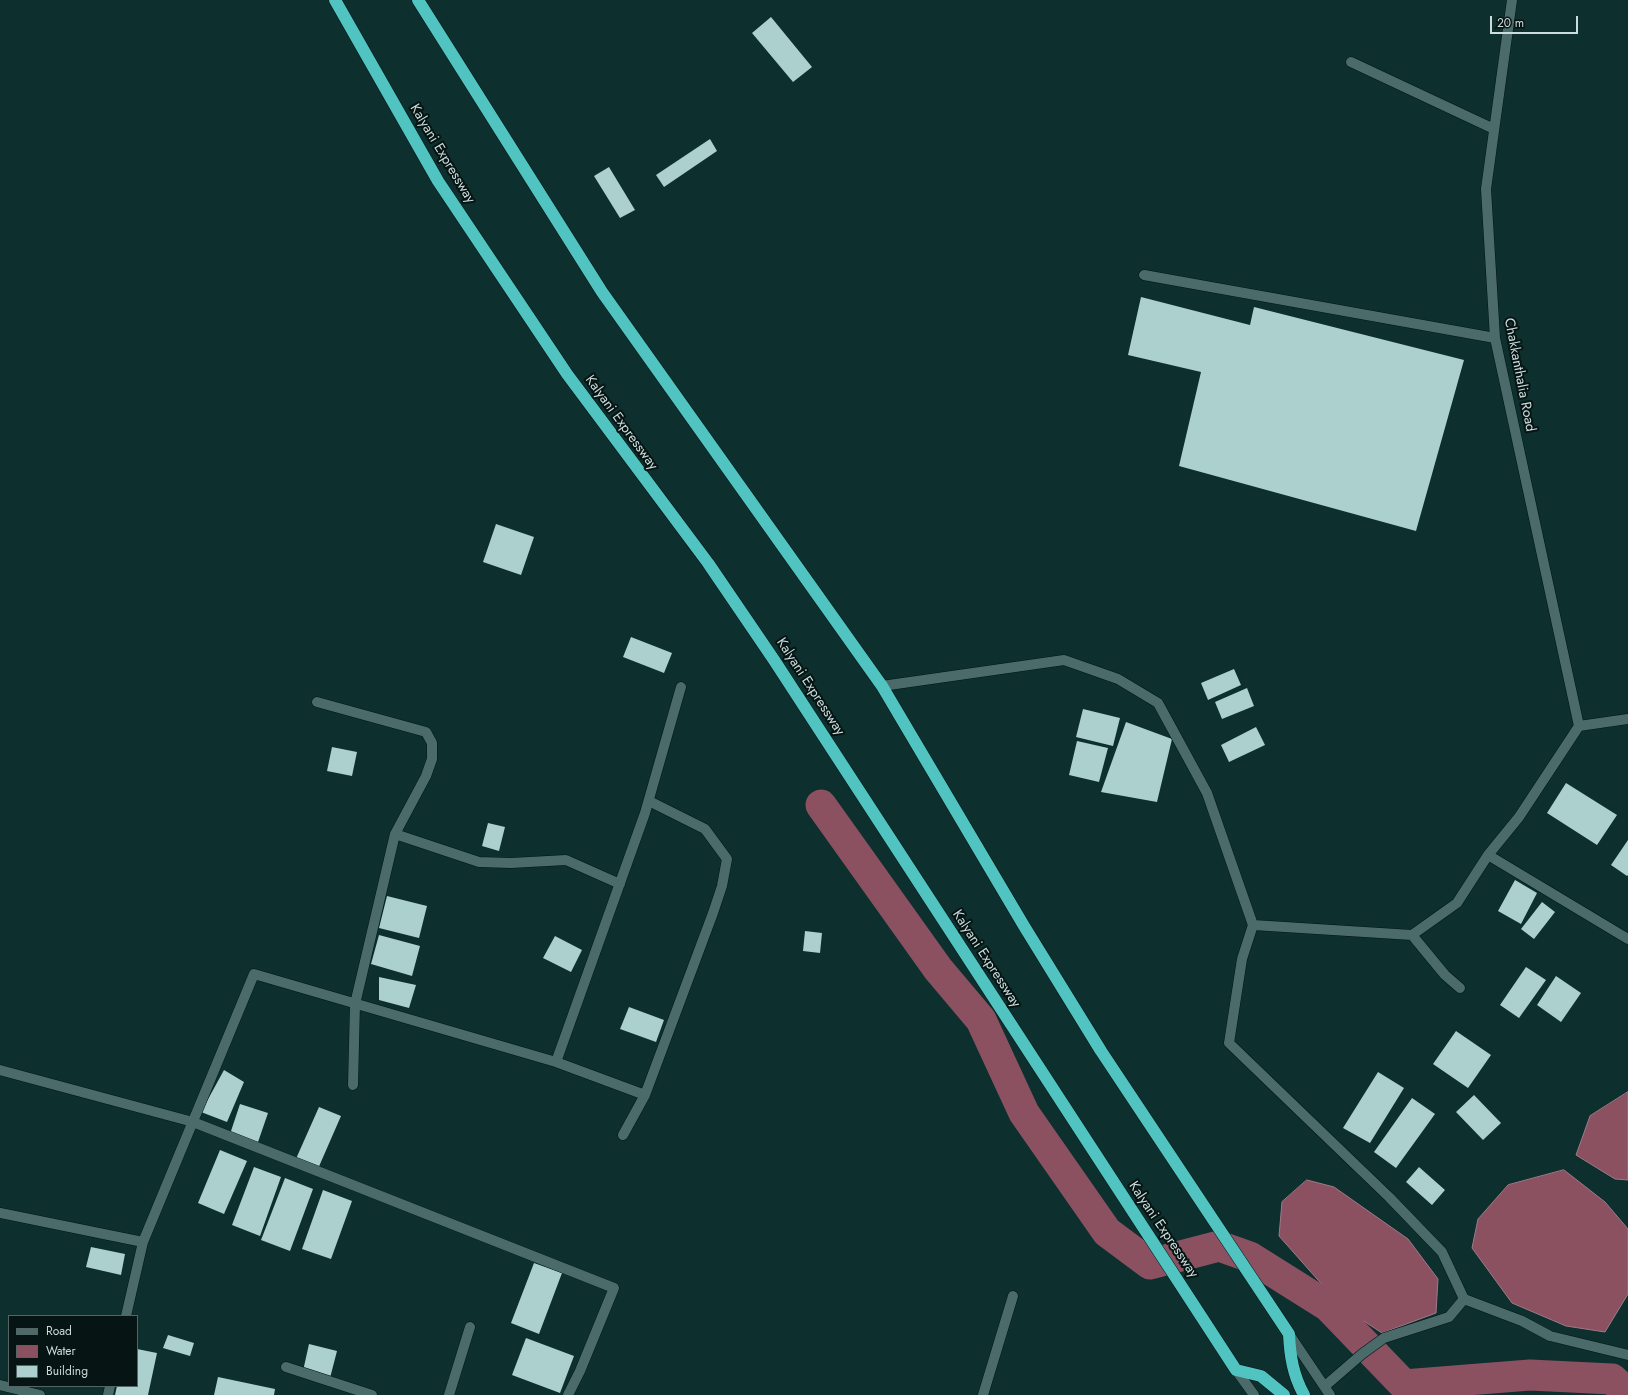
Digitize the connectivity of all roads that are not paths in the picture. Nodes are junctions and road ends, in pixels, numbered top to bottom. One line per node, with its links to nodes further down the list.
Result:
1 (335, 0): 37 (highway, Kalyani Expressway)
2 (418, 0): 8 (highway)
3 (1512, 0): 5 (street, Chakkanthalia Road)
4 (1350, 62): 5 (street)
5 (1494, 129): 7 (street, Chakkanthalia Road)
6 (1144, 275): 7 (street)
7 (1495, 338): 12 (street, Chakkanthalia Road)
8 (882, 686): 17 (street); 34 (highway)
9 (681, 688): 13 (street)
10 (317, 702): 14 (street)
11 (1628, 719): 12 (street)
12 (1579, 726): 15 (street)
13 (649, 801): 16 (street); 25 (street)
14 (395, 834): 16 (street); 21 (street)
15 (1488, 855): 18 (street); 19 (street)
16 (620, 884): 22 (street)
17 (1253, 925): 18 (street); 31 (street)
18 (1412, 935): 20 (street)
19 (1628, 939)
20 (1460, 988)
21 (355, 1004): 22 (street); 24 (street); 26 (street)
22 (556, 1062): 25 (street)
23 (0, 1070): 26 (street)
24 (353, 1085)
25 (645, 1095): 27 (street)
26 (192, 1122): 29 (street); 44 (street)
27 (623, 1135)
28 (0, 1213): 29 (street)
29 (143, 1242): 32 (street)
30 (1013, 1296): 45 (street)
31 (1464, 1298): 35 (street); 39 (street)
32 (126, 1315)
33 (470, 1327): 43 (street)
34 (1289, 1334): 39 (street); 40 (highway)
35 (1628, 1354)
36 (286, 1367): 42 (street)
37 (1236, 1370): 46 (street, Kalyani Expressway); 47 (highway)
38 (0, 1385): 41 (street)
39 (1327, 1390)
40 (1303, 1393)
41 (40, 1395)
42 (372, 1395)
43 (449, 1395)
44 (568, 1395)
45 (983, 1395)
46 (1254, 1395)
47 (1284, 1395)

